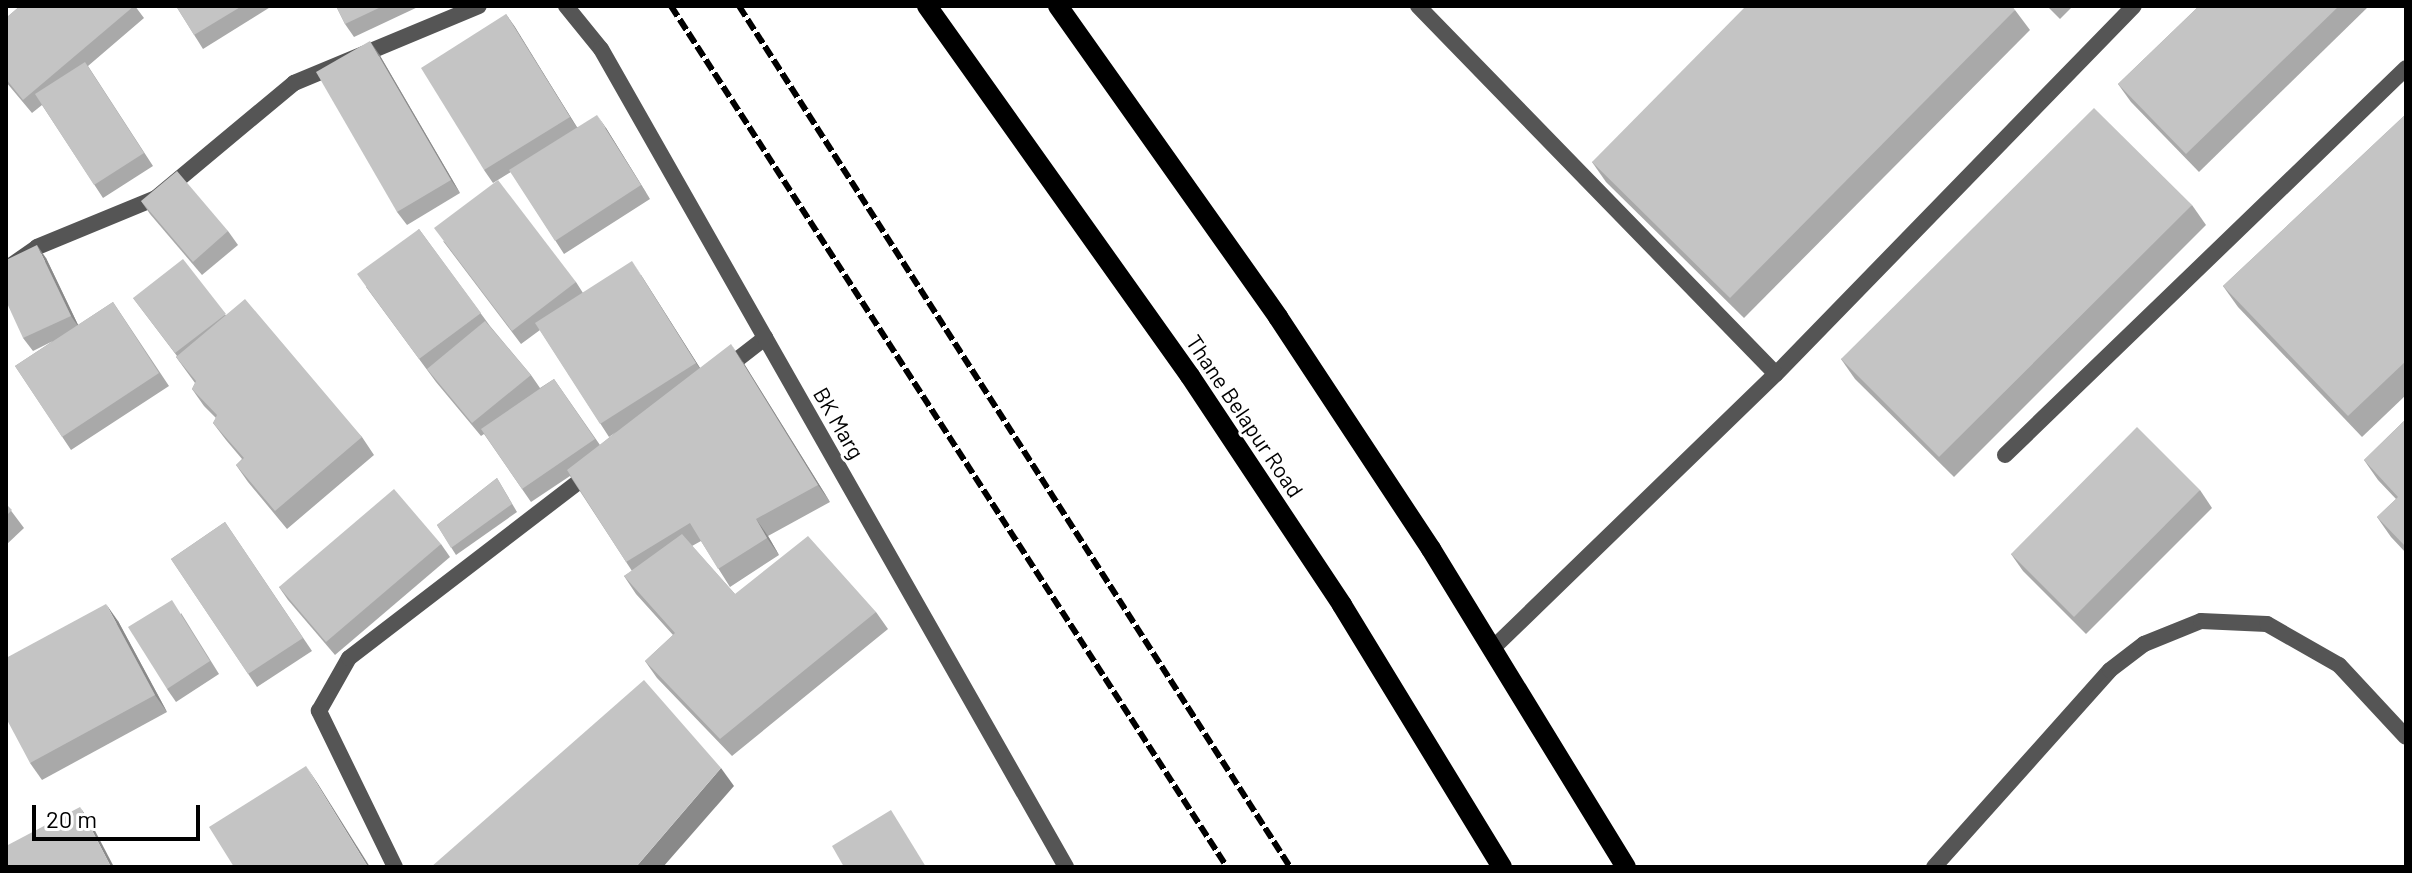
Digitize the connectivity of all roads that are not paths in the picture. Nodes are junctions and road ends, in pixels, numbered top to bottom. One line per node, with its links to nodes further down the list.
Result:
1 (479, 6): 8 (street)
2 (566, 6): 9 (street, BK Marg)
3 (927, 6): 18 (main road, Thane Belapur Road)
4 (1058, 6): 14 (main road)
5 (1418, 6): 10 (street)
6 (2134, 6): 10 (street)
7 (2406, 68): 12 (street)
8 (6, 269)
9 (765, 338): 11 (street); 17 (street, BK Marg)
10 (1776, 374): 14 (street)
11 (715, 377)
12 (2005, 455)
13 (601, 464): 16 (street)
14 (1492, 649): 19 (main road)
15 (2406, 737): 20 (street)
16 (395, 867)
17 (1066, 867)
18 (1502, 867)
19 (1626, 867)
20 (1934, 867)

